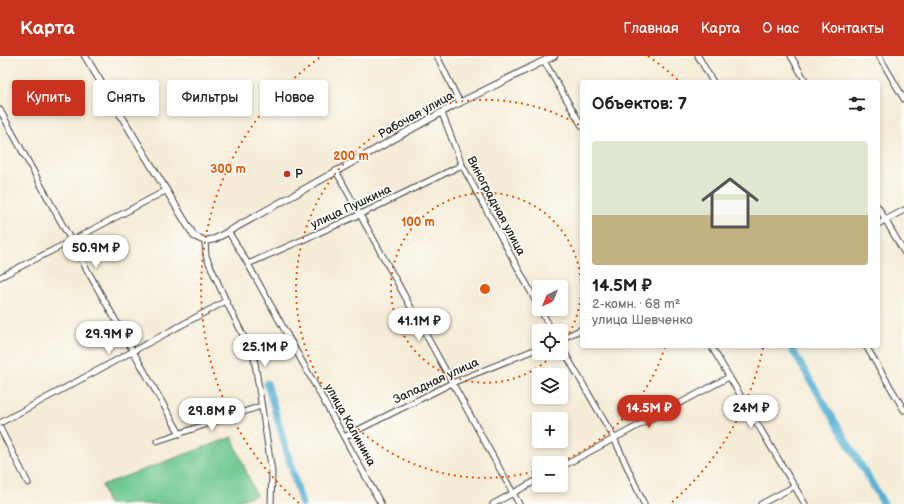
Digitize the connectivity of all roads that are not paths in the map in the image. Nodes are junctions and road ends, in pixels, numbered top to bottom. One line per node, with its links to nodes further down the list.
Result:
1 (85, 56): 17 (street)
2 (437, 56): 11 (street)
3 (554, 56): 7 (street, Рабочая улица)
4 (698, 56): 8 (street)
5 (791, 56): 9 (street)
6 (879, 56): 10 (street)
7 (544, 61): 11 (street, Рабочая улица); 14 (street)
8 (712, 80)
9 (805, 80)
10 (904, 99)
11 (460, 103): 13 (street, Рабочая улица)
12 (0, 110): 25 (street)
13 (442, 113): 15 (street, Виноградная улица); 16 (street, Рабочая улица)
14 (580, 123)
15 (462, 166): 20 (street, улица Пушкина); 29 (street, Виноградная улица)
16 (336, 171): 20 (street); 23 (street, Рабочая улица)
17 (167, 190): 24 (street); 25 (street)
18 (904, 210): 21 (street)
19 (880, 211): 21 (street)
20 (359, 215): 27 (street, улица Пушкина); 39 (street)
21 (885, 220): 22 (street); 26 (street)
22 (880, 223)
23 (228, 231): 24 (street, Рабочая улица); 27 (street, улица Калинина)
24 (205, 241): 30 (street)
25 (71, 242): 28 (street); 36 (street)
26 (904, 252)
27 (248, 264): 45 (street, улица Калинина)
28 (0, 277)
29 (532, 293)
30 (226, 301): 36 (street); 40 (street)
31 (580, 330): 32 (street)
32 (568, 336)
33 (712, 348): 38 (street)
34 (867, 348): 41 (street)
35 (532, 351): 39 (street, Западная улица)
36 (133, 352): 42 (street); 44 (street)
37 (568, 358): 46 (street)
38 (729, 377): 46 (street); 51 (street)
39 (452, 383): 45 (street, Западная улица); 52 (street)
40 (261, 406): 44 (street); 53 (street)
41 (904, 410)
42 (0, 423)
43 (0, 428): 49 (street)
44 (180, 434): 47 (street)
45 (344, 437): 54 (street, улица Калинина)
46 (614, 438): 48 (street); 57 (street)
47 (157, 441)
48 (568, 463)
49 (28, 483)
50 (532, 483): 52 (street)
51 (795, 486): 58 (street); 59 (street)
52 (513, 494): 55 (street); 56 (street)
53 (271, 504)
54 (381, 504)
55 (493, 504)
56 (518, 504)
57 (644, 504)
58 (761, 504)
59 (806, 504)

